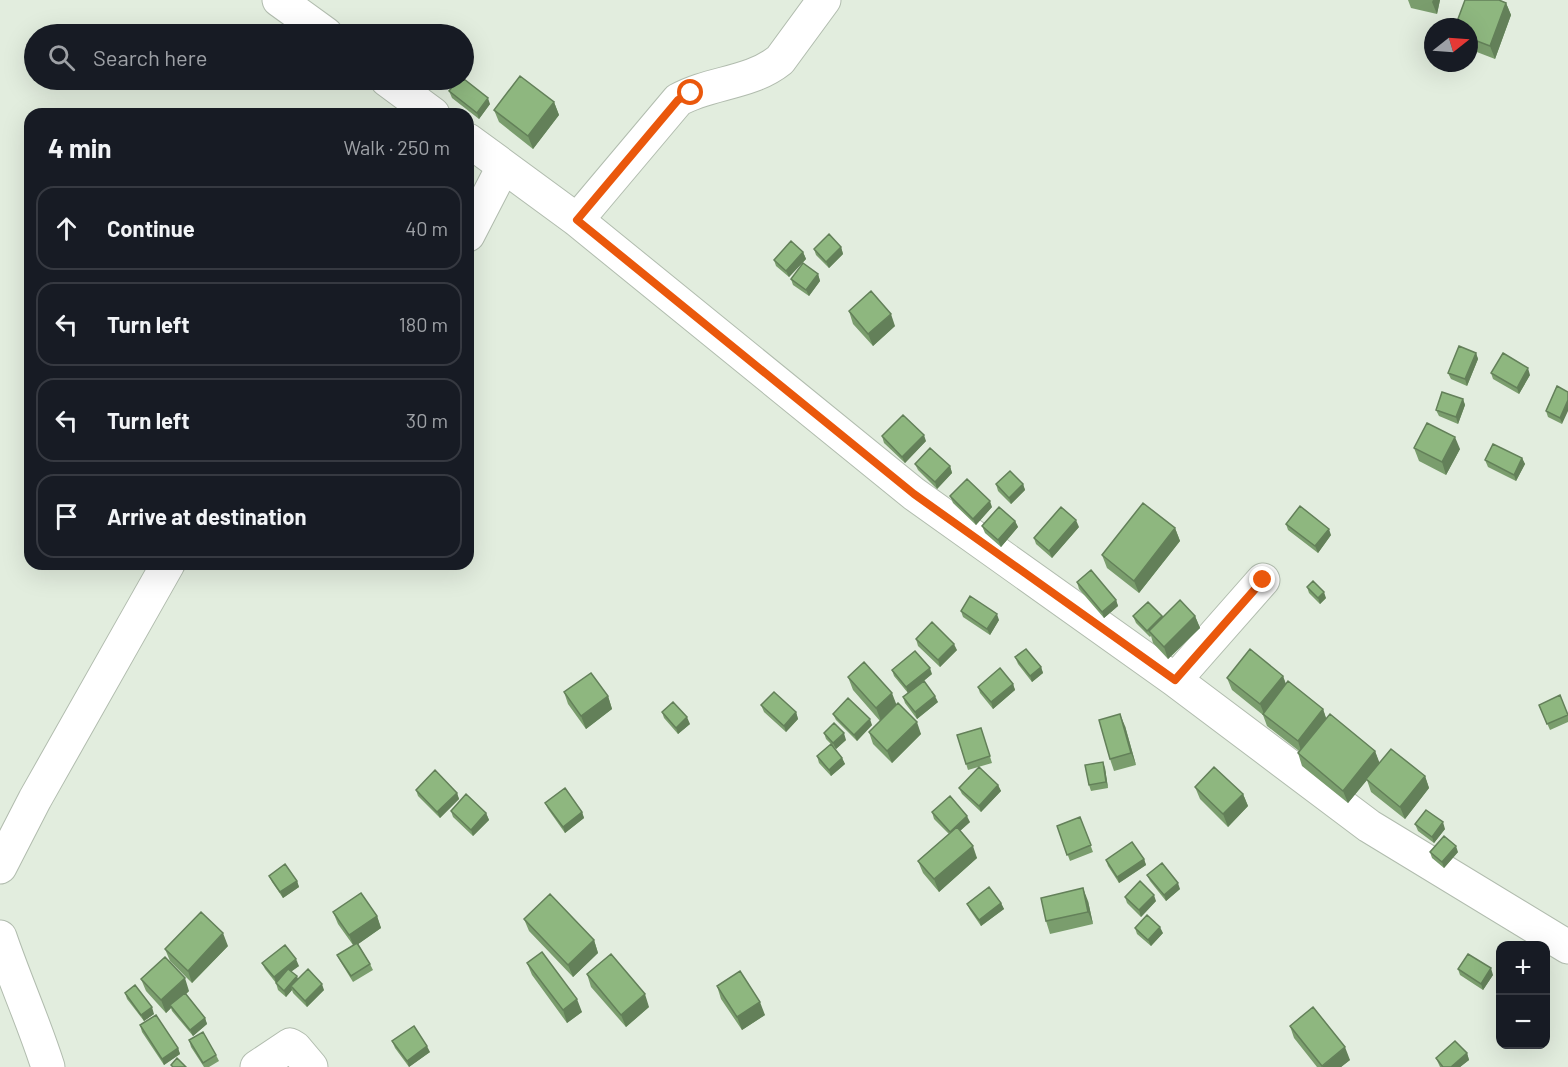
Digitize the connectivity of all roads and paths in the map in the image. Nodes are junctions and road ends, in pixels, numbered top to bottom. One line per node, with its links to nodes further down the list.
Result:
1 (279, 0): 3 (street)
2 (824, 0): 8 (street)
3 (312, 24)
4 (401, 90): 5 (street)
5 (425, 108)
6 (474, 145): 7 (street)
7 (503, 167): 8 (street); 9 (street)
8 (577, 220): 12 (street)
9 (474, 223)
10 (165, 570): 13 (street)
11 (1263, 580): 12 (street)
12 (1175, 680): 15 (street)
13 (0, 867)
14 (0, 937): 16 (street)
15 (1568, 947)
16 (48, 1067)
17 (257, 1067): 18 (street)
18 (311, 1067)

